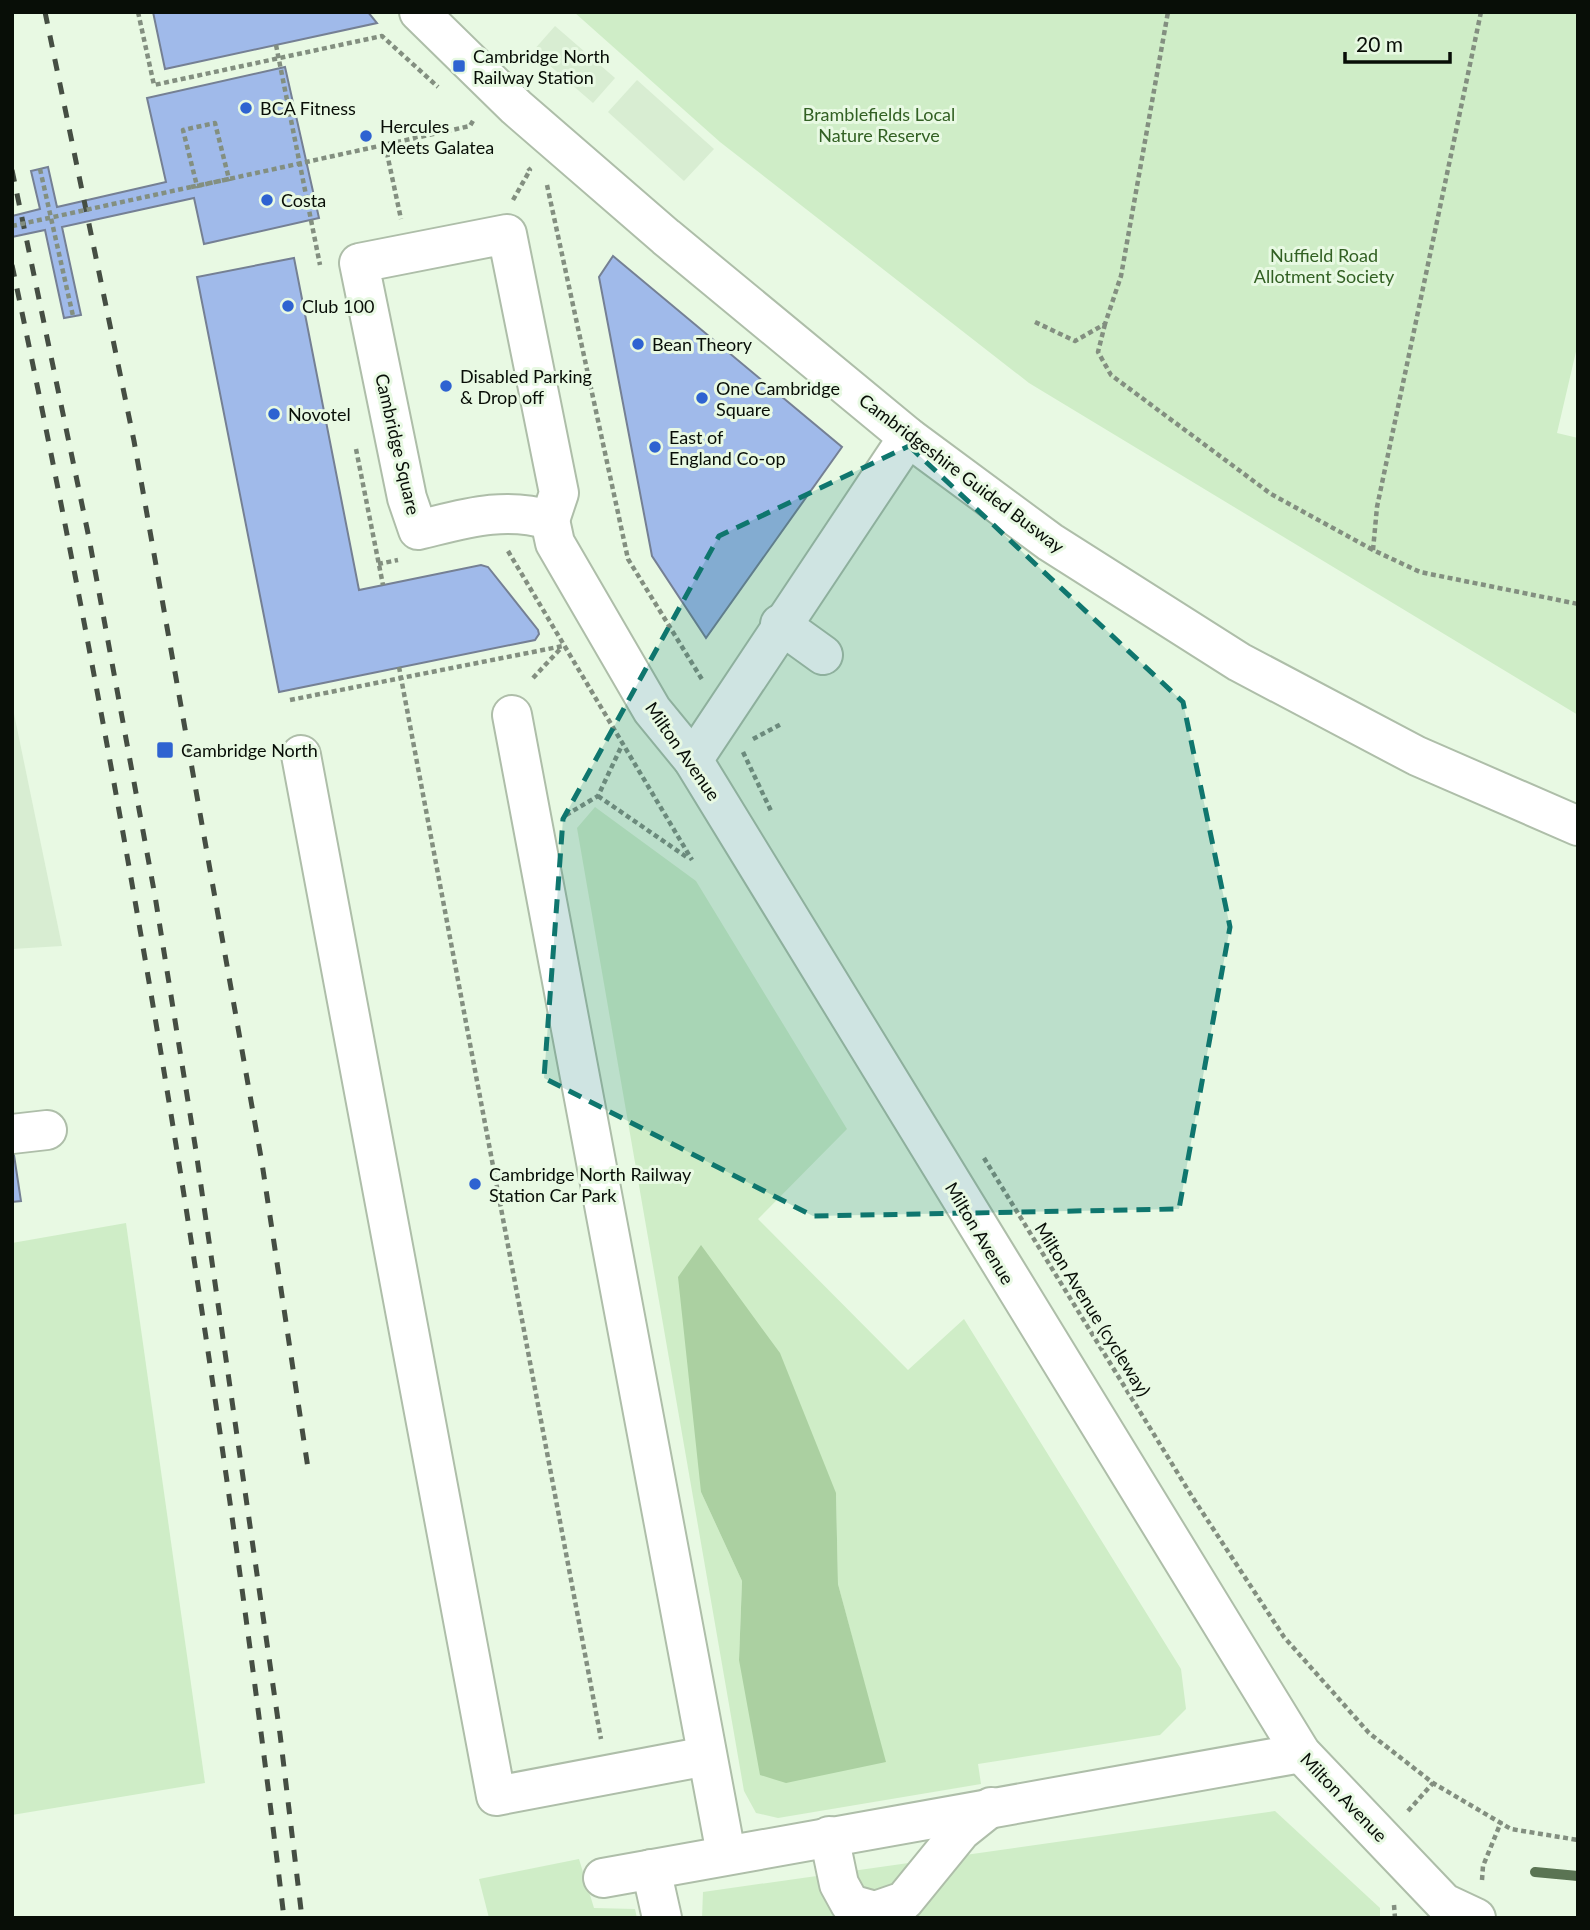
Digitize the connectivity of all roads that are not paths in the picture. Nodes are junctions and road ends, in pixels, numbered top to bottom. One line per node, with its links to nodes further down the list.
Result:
1 (419, 12): 2 (street, Cambridgeshire Guided Busway)
2 (908, 437): 4 (street); 9 (street, Cambridgeshire Guided Busway)
3 (550, 520): 3 (street, Cambridge Square); 8 (street, Milton Avenue)
4 (780, 625): 5 (street); 8 (street)
5 (823, 655)
6 (512, 715): 11 (street)
7 (301, 755): 11 (street)
8 (693, 760): 10 (street, Milton Avenue)
9 (1578, 826)
10 (1301, 1753): 12 (street); 17 (street, Milton Avenue)
11 (707, 1756): 14 (street)
12 (991, 1807): 13 (street); 13 (street)
13 (829, 1836): 14 (street)
14 (726, 1854): 15 (street)
15 (651, 1869): 16 (street); 18 (street)
16 (603, 1878)
17 (1459, 1908)
18 (662, 1918)

